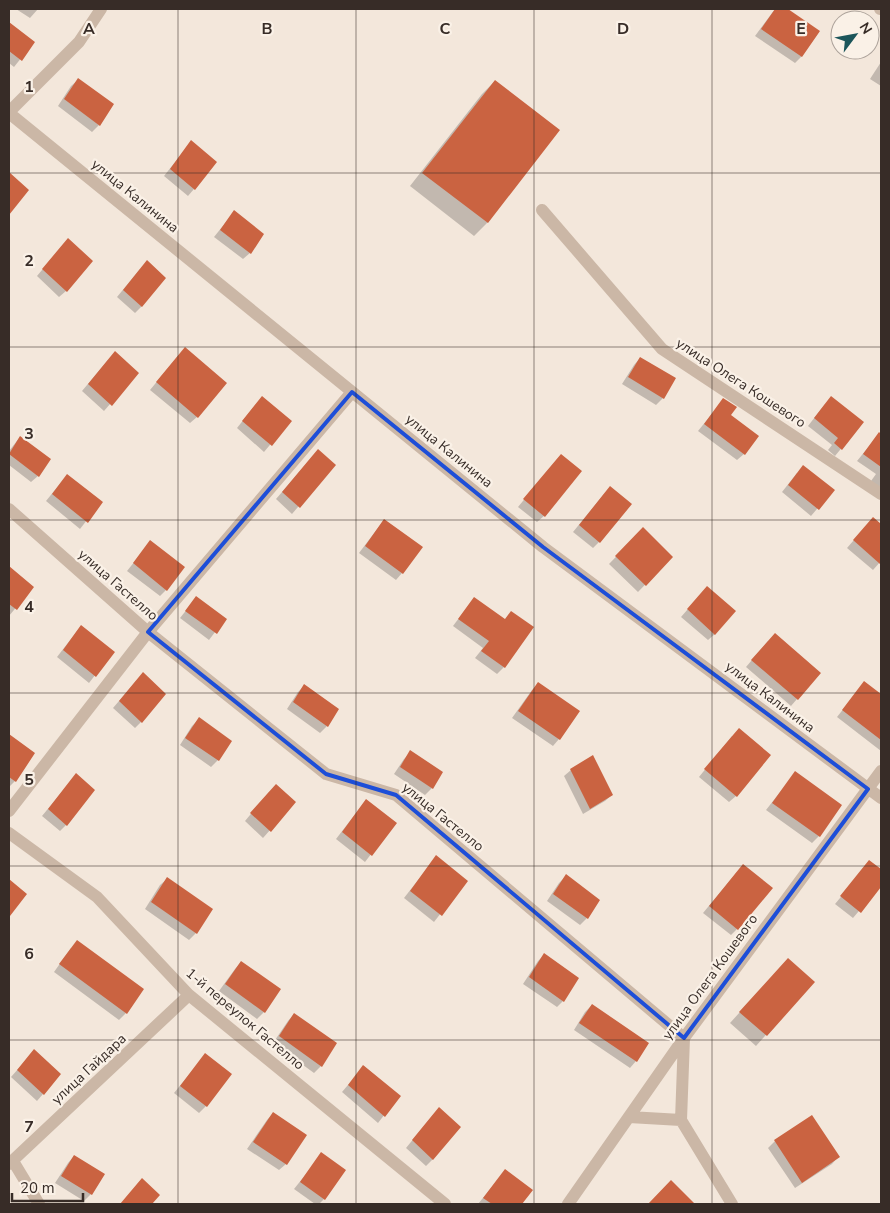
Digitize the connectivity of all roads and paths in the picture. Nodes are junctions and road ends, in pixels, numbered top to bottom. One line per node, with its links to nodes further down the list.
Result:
1 (101, 9): 2 (street)
2 (9, 113): 4 (street, улица Калинина)
3 (542, 210): 5 (street, улица Олега Кошевого)
4 (352, 392): 7 (street); 9 (street, улица Калинина)
5 (881, 494)
6 (9, 510): 7 (street, улица Гастелло)
7 (148, 632): 11 (street); 14 (street, улица Гастелло)
8 (881, 771): 9 (street, улица Олега Кошевого)
9 (868, 788): 10 (street, улица Калинина); 14 (street, улица Олега Кошевого)
10 (881, 798)
11 (9, 811)
12 (9, 833): 13 (street, 1-й переулок Гастелло)
13 (189, 995): 17 (street, улица Гайдара); 19 (street, 1-й переулок Гастелло)
14 (684, 1038): 15 (street, улица Олега Кошевого); 16 (street)
15 (629, 1117): 16 (street); 20 (street, улица Олега Кошевого)
16 (681, 1120): 21 (street)
17 (11, 1162): 18 (street)
18 (39, 1204)
19 (445, 1204)
20 (568, 1204)
21 (732, 1204)

